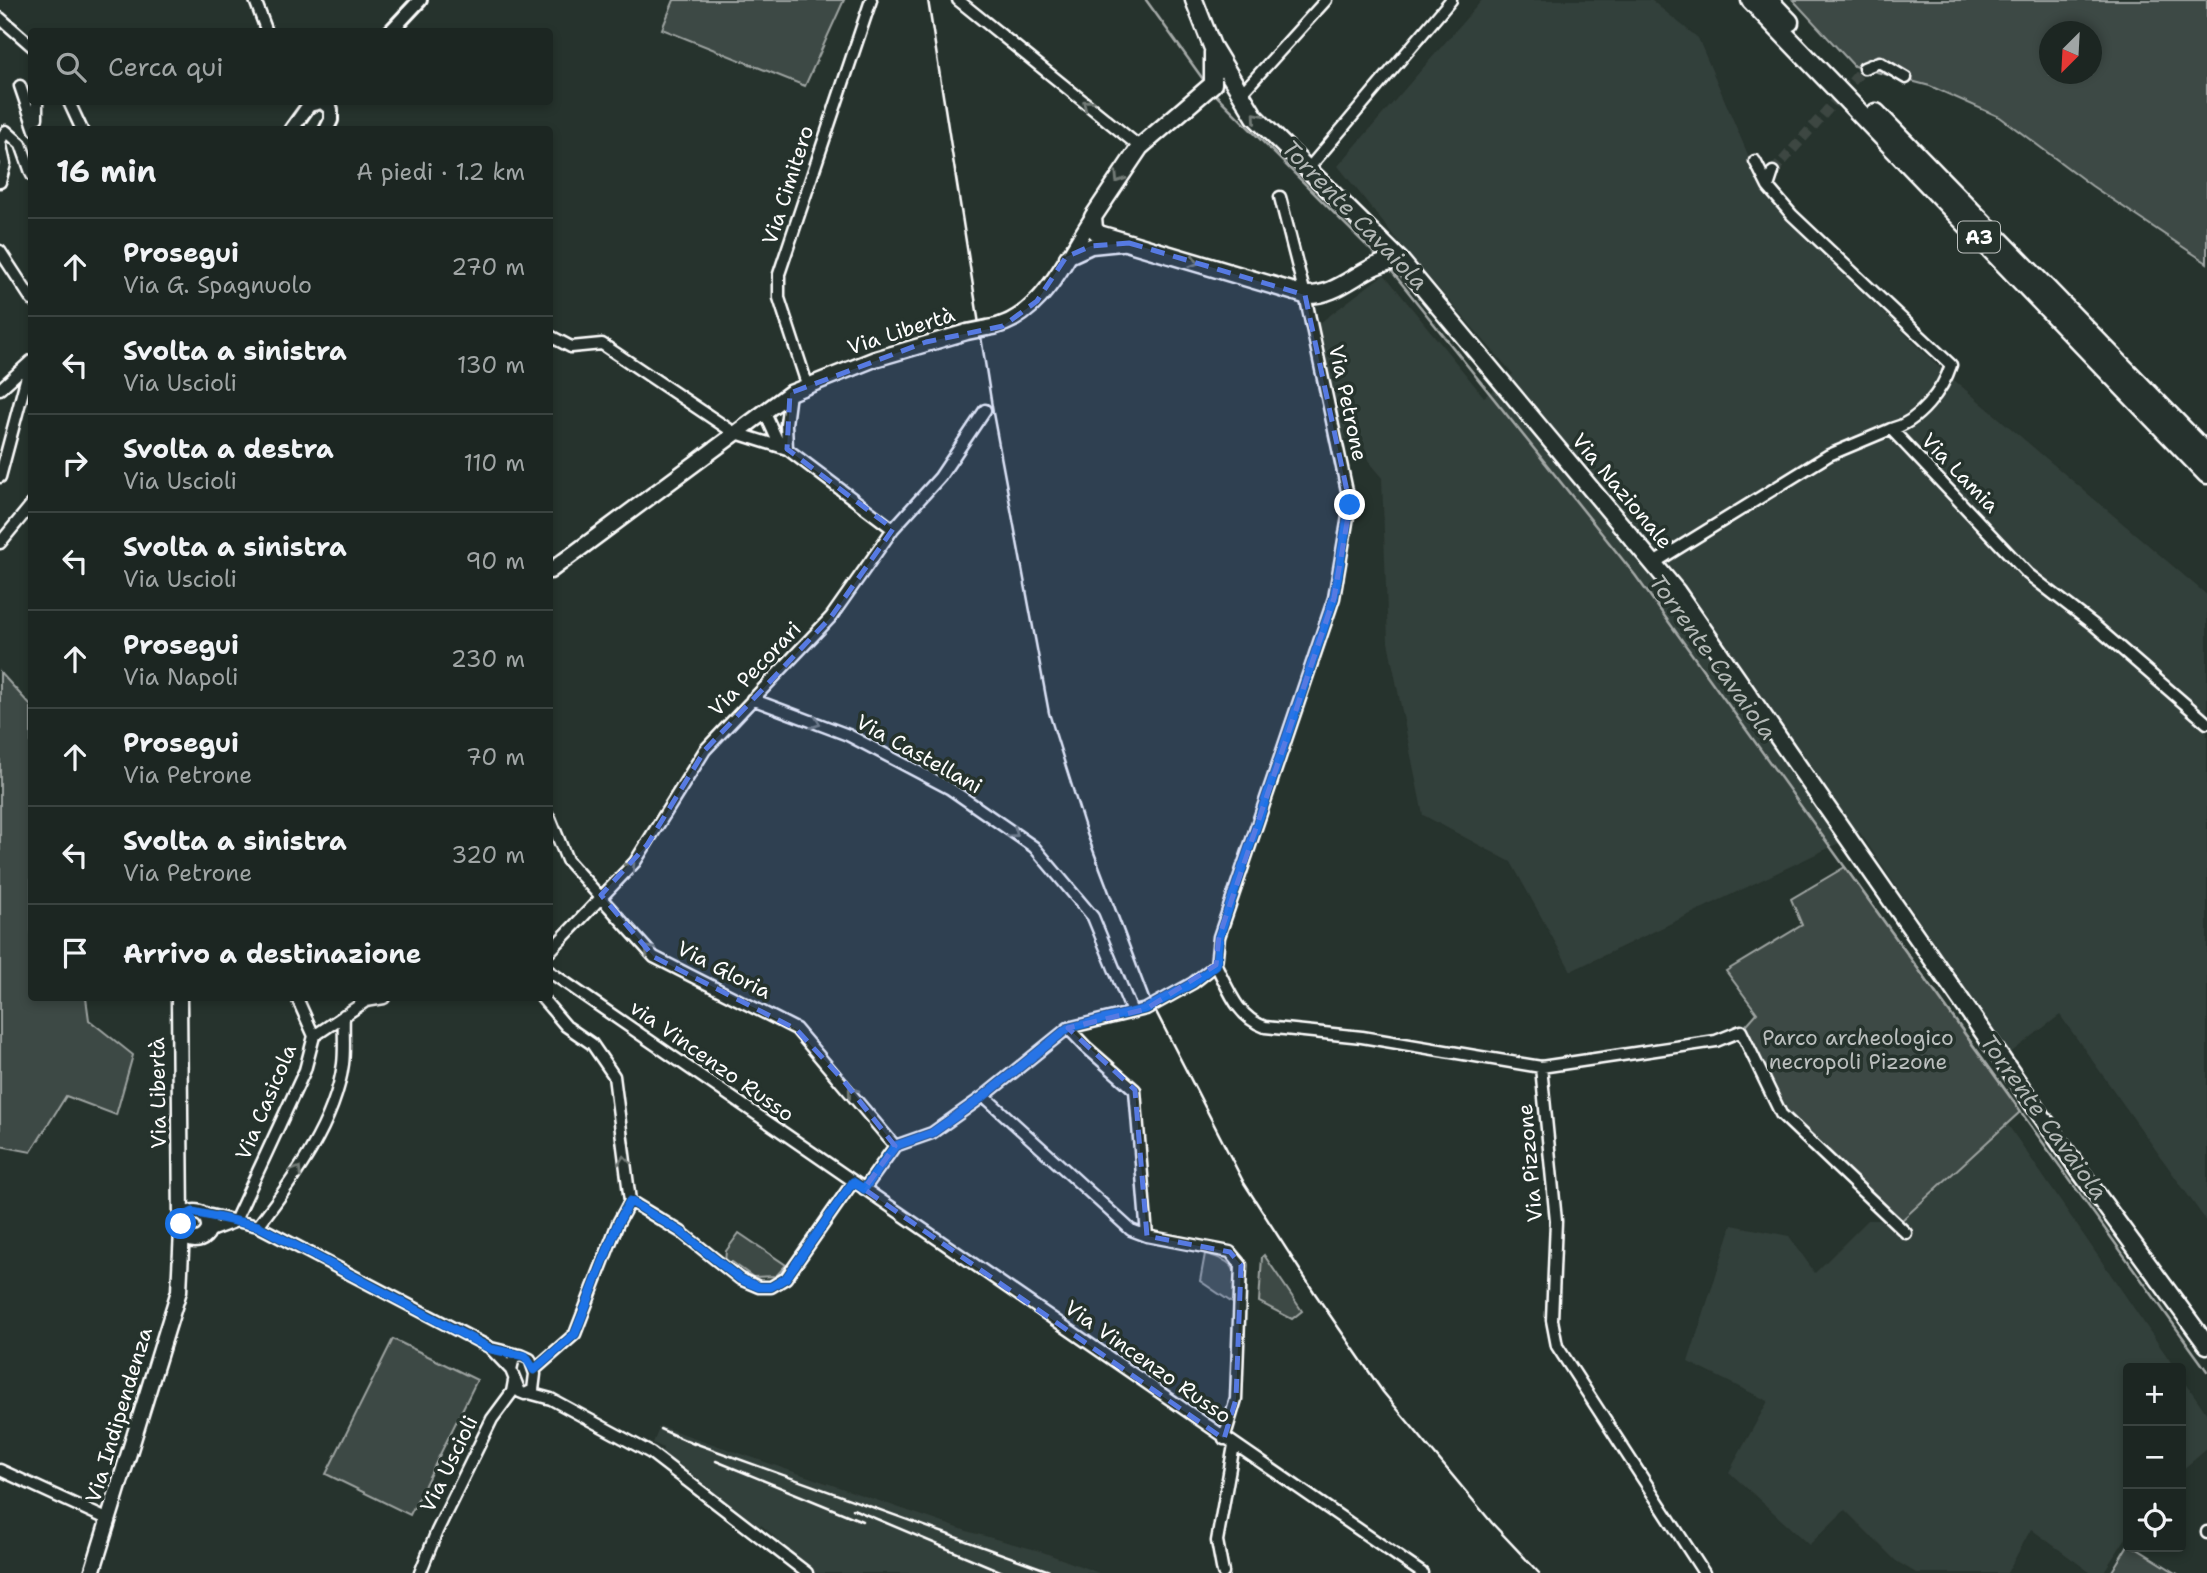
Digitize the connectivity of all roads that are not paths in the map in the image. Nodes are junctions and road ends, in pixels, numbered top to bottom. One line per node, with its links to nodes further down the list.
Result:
1 (255, 0): 11 (street)
2 (420, 0): 12 (street)
3 (871, 0): 51 (street, Via Cimitero)
4 (958, 0): 31 (street, one-way to 4)
5 (1194, 0): 14 (main road, Via Nazionale)
6 (1326, 0): 19 (street)
7 (1451, 0): 34 (street)
8 (1751, 0): 60 (highway, A3)
9 (1768, 0): 59 (highway, A3)
10 (0, 18): 13 (street)
11 (266, 28)
12 (394, 28)
13 (28, 42)
14 (1212, 46): 17 (main road); 19 (main road, Via Nazionale)
15 (1864, 68): 16 (street)
16 (1906, 78)
17 (1213, 84): 19 (main road); 31 (main road, Via Libertà)
18 (20, 86): 26 (street)
19 (1240, 95): 34 (main road, Via Nazionale, one-way to 19)
20 (37, 105): 27 (street)
21 (70, 105): 28 (street)
22 (310, 105): 29 (street)
23 (328, 105): 25 (street)
24 (338, 105): 25 (street)
25 (329, 125)
26 (35, 126)
27 (36, 126)
28 (80, 126)
29 (294, 126)
30 (0, 141): 33 (street); 36 (street)
31 (1139, 147): 39 (main road, Via Libertà, one-way to 39)
32 (1755, 161): 37 (street)
33 (28, 164)
34 (1308, 169): 40 (main road, Via Nazionale)
35 (1773, 173): 37 (street)
36 (0, 182)
37 (1768, 187): 56 (street)
38 (1280, 197): 47 (street, Via Petrone)
39 (1093, 217): 41 (main road); 43 (main road, Via Libertà)
40 (1375, 234): 44 (main road, Via Nazionale); 45 (main road)
41 (1129, 243): 43 (main road); 47 (main road, one-way to 47)
42 (0, 251): 46 (street)
43 (1066, 257): 51 (main road, Via Libertà, bridge)
44 (1400, 260): 45 (main road); 65 (main road, Via Nazionale)
45 (1360, 274): 47 (main road)
46 (28, 293)
47 (1310, 295): 72 (street, Via Petrone)
48 (553, 338): 57 (street)
49 (28, 363): 52 (street)
50 (28, 371): 61 (street)
51 (807, 384): 53 (main road, Via Libertà)
52 (0, 389)
53 (790, 393): 55 (main road, Via Libertà); 58 (street)
54 (985, 410): 63 (street, Via Pecorari)
55 (764, 411): 57 (main road, Via Libertà); 58 (street)
56 (1891, 429): 65 (street, Via Lamia); 68 (street, Via Lamia)
57 (733, 432): 58 (street); 66 (main road, Via Libertà)
58 (784, 443): 63 (street)
59 (2207, 454)
60 (2207, 474)
61 (0, 477)
62 (28, 508): 64 (street)
63 (893, 529): 67 (street, Via Pecorari)
64 (0, 542)
65 (1654, 563): 97 (main road, Via Nazionale)
66 (553, 569)
67 (752, 699): 70 (street, Via Pecorari, one-way to 67); 78 (street, Via Castellani, one-way to 78)
68 (2207, 723)
69 (553, 825): 70 (street, Via Gloria)
70 (601, 895): 71 (street, Via Pecorari); 84 (street, Via Gloria, one-way to 70)
71 (553, 948)
72 (1216, 965): 78 (street); 82 (street)
73 (553, 974): 85 (street, via Vincenzo Russo)
74 (178, 1001): 86 (main road, Via Libertà)
75 (298, 1001): 81 (street, Via Casicola)
76 (366, 1001): 79 (street)
77 (545, 1001): 88 (street, one-way to 77)
78 (1132, 1012): 80 (street)
79 (344, 1015): 81 (street); 91 (street, one-way to 79)
80 (1068, 1028): 83 (street); 95 (street)
81 (314, 1036): 90 (street, Via Casicola)
82 (1541, 1067): 93 (street); 115 (street, Via Pizzone)
83 (984, 1096): 84 (street); 95 (street)
84 (895, 1146): 87 (street)
85 (853, 1182): 87 (street, Via Vincenzo Russo); 88 (street)
86 (180, 1188): 89 (main road); 92 (main road, Via Libertà)
87 (864, 1189): 106 (street, Via Vincenzo Russo)
88 (630, 1201): 100 (street)
89 (200, 1213): 90 (street); 92 (main road); 94 (main road)
90 (235, 1221): 91 (street); 94 (street)
91 (258, 1226): 98 (street)
92 (182, 1227): 94 (main road); 96 (main road, Via Libertà)
93 (1906, 1233)
94 (204, 1235): 96 (main road)
95 (1147, 1236): 106 (street)
96 (182, 1269): 109 (main road, Via Indipendenza)
97 (2207, 1345)
98 (491, 1349): 99 (street); 101 (street)
99 (519, 1355): 100 (street); 101 (street, Via Uscioli)
100 (534, 1370): 102 (street)
101 (512, 1376): 103 (street); 104 (street, Via Uscioli)
102 (536, 1381): 103 (street); 105 (street)
103 (527, 1394): 104 (street); 105 (street)
104 (510, 1398): 111 (street, Via Uscioli)
105 (551, 1399): 112 (street)
106 (1224, 1439): 107 (street, Via Vincenzo Russo)
107 (1234, 1445): 113 (street); 114 (street, Via Vincenzo Russo)
108 (0, 1470): 109 (street)
109 (109, 1520): 110 (main road, Via Indipendenza)
110 (92, 1573)
111 (421, 1573)
112 (807, 1573)
113 (1223, 1573)
114 (1422, 1573)
115 (1704, 1573)

